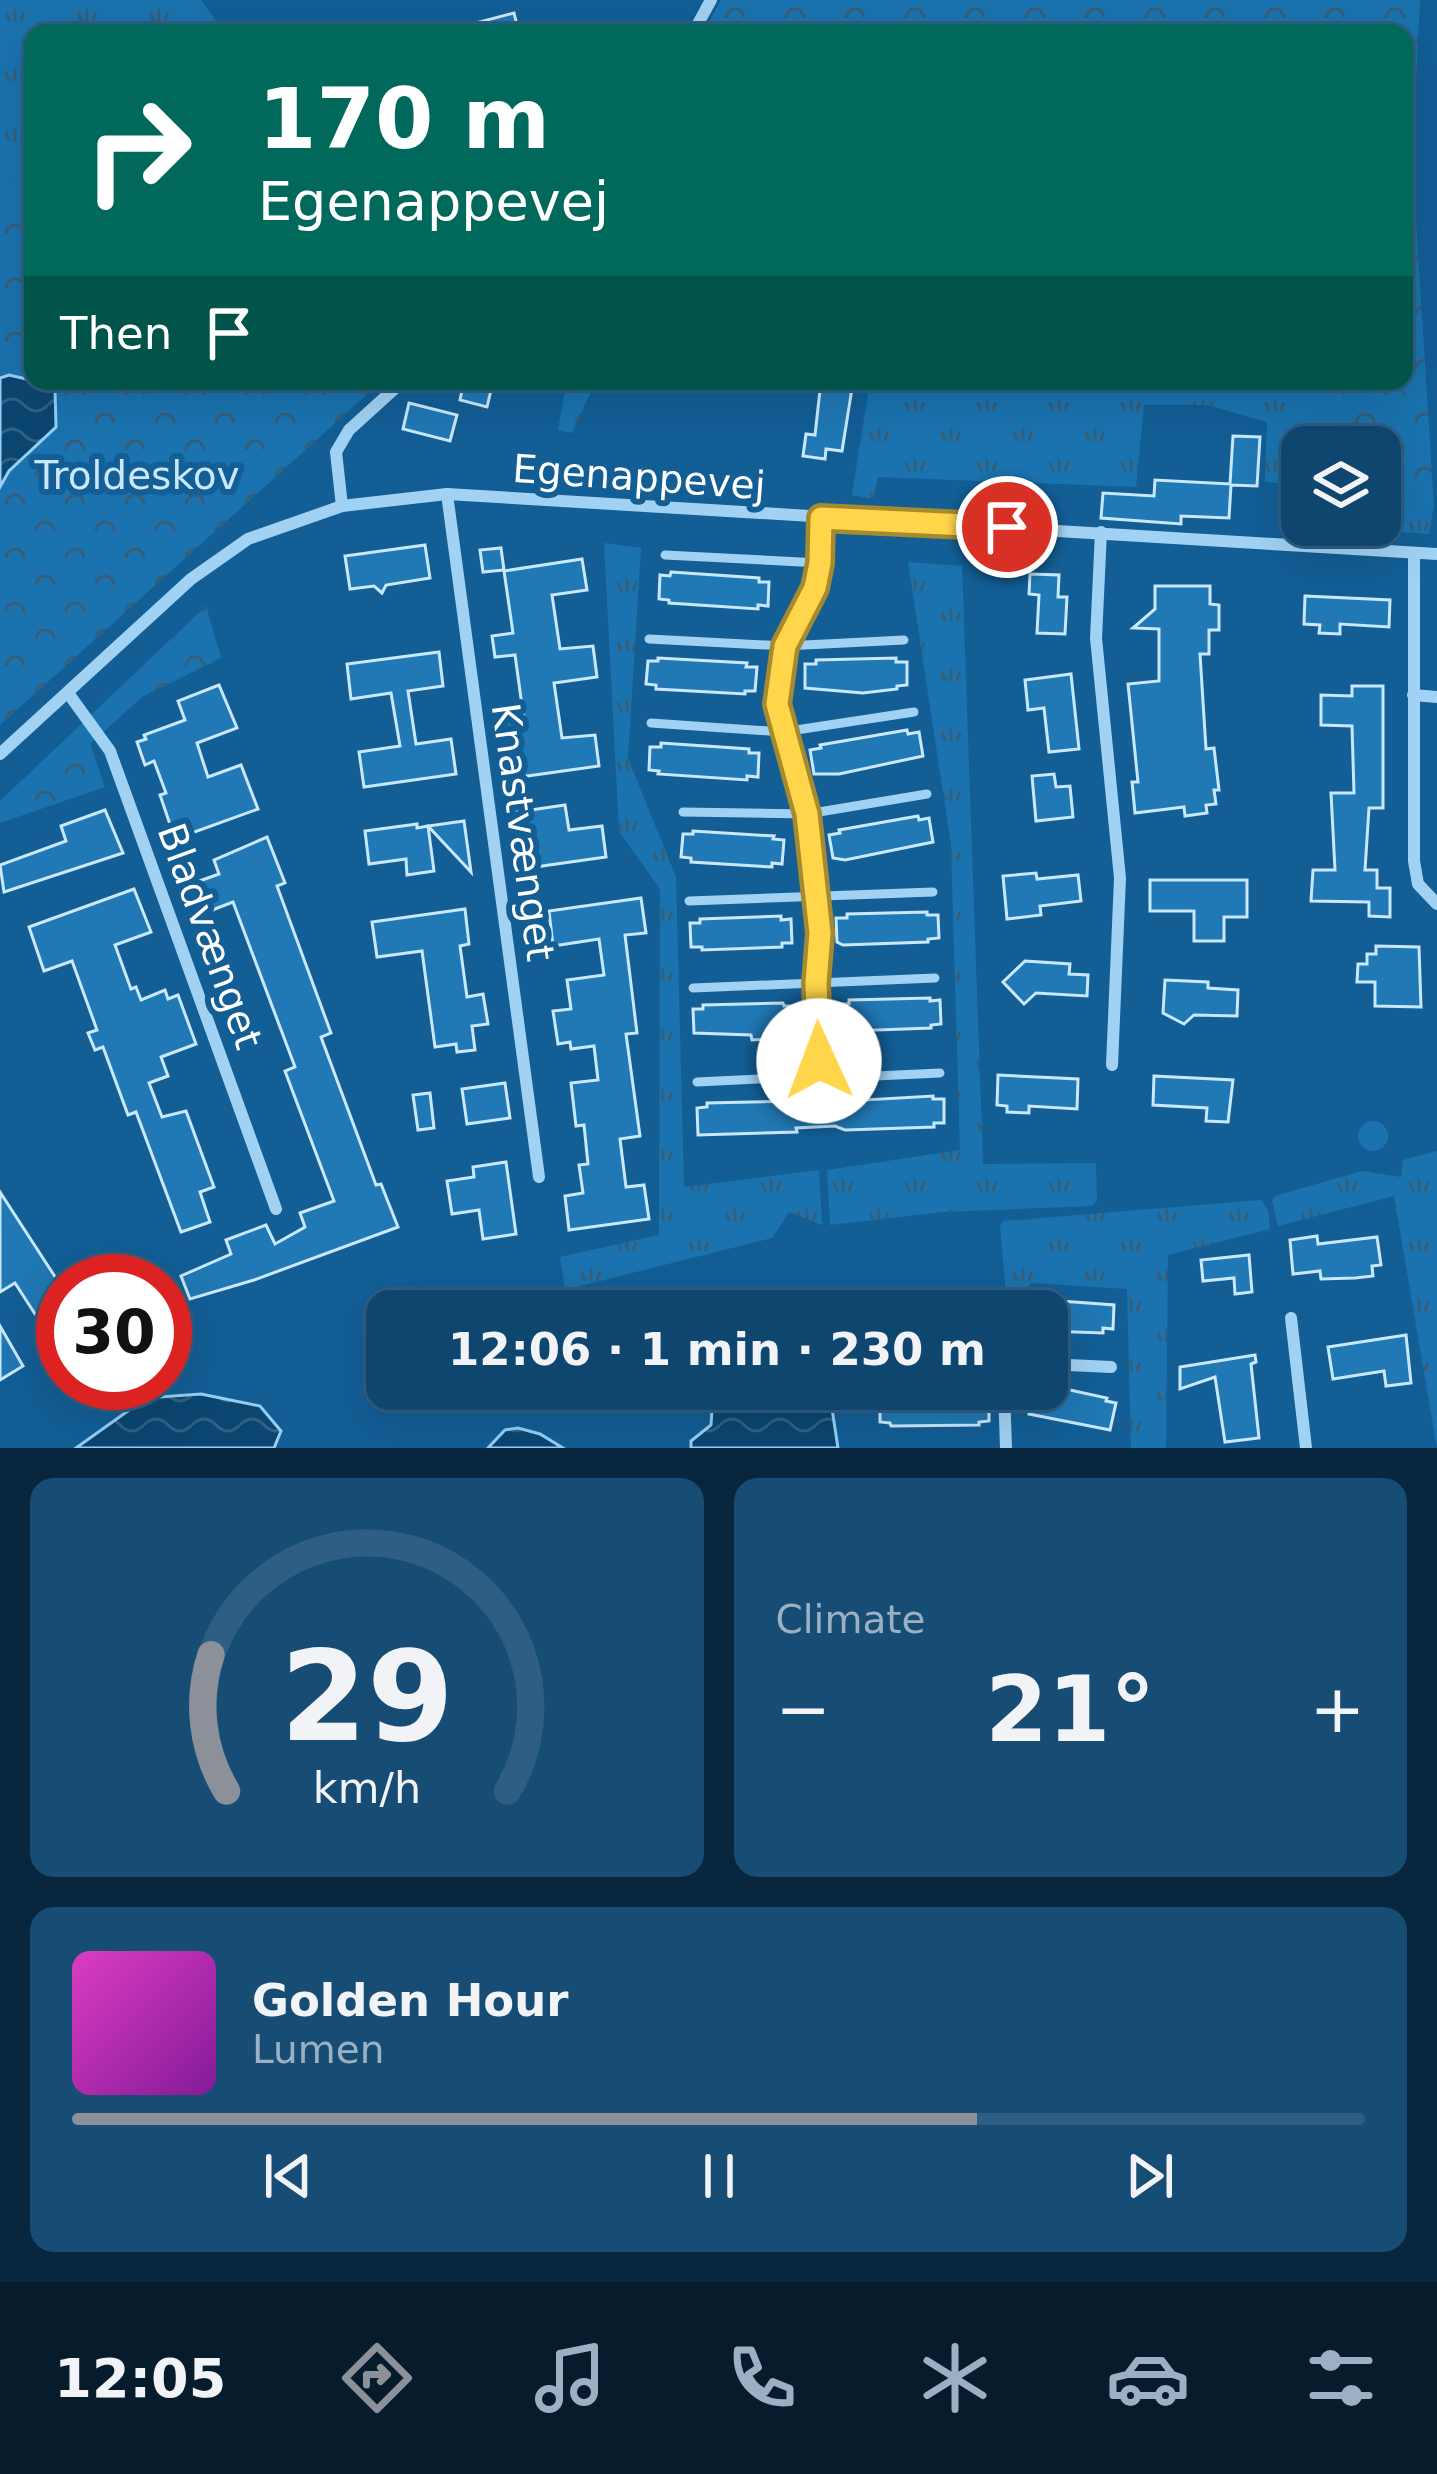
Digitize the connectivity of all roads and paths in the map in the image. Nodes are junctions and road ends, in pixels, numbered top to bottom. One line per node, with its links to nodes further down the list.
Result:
1 (393, 390): 3 (street)
2 (447, 494): 3 (street, Egenappevej); 4 (street, Egenappevej); 34 (street, Knastvænget)
3 (342, 506): 13 (street, Egenappevej)
4 (821, 518): 5 (street, Egenappevej); 9 (street)
5 (1101, 532): 6 (street, Egenappevej); 31 (street)
6 (1414, 553): 7 (street, Egenappevej); 14 (street)
7 (1437, 554)
8 (665, 555): 9 (lane)
9 (820, 563): 12 (street)
10 (649, 639): 12 (lane)
11 (904, 640): 12 (lane)
12 (785, 646): 18 (street)
13 (68, 693): 19 (street, Egenappevej); 35 (street, Bladvænget)
14 (1413, 695): 15 (street); 26 (street)
15 (1437, 697)
16 (914, 712): 18 (lane)
17 (651, 723): 18 (lane)
18 (783, 732): 22 (street)
19 (0, 754)
20 (927, 794): 22 (lane)
21 (683, 812): 22 (lane)
22 (807, 814): 24 (street)
23 (933, 892): 24 (lane)
24 (814, 896): 25 (lane); 28 (street)
25 (689, 901)
26 (1437, 904)
27 (935, 978): 28 (lane)
28 (816, 983): 29 (lane); 30 (street)
29 (693, 988)
30 (819, 1061): 32 (lane); 33 (lane)
31 (1112, 1065)
32 (940, 1073)
33 (697, 1082)
34 (539, 1177)
35 (276, 1209)
36 (1291, 1318): 41 (street)
37 (1068, 1365): 38 (street)
38 (1111, 1367)
39 (1005, 1410): 40 (street)
40 (1006, 1448)
41 (1306, 1448)

